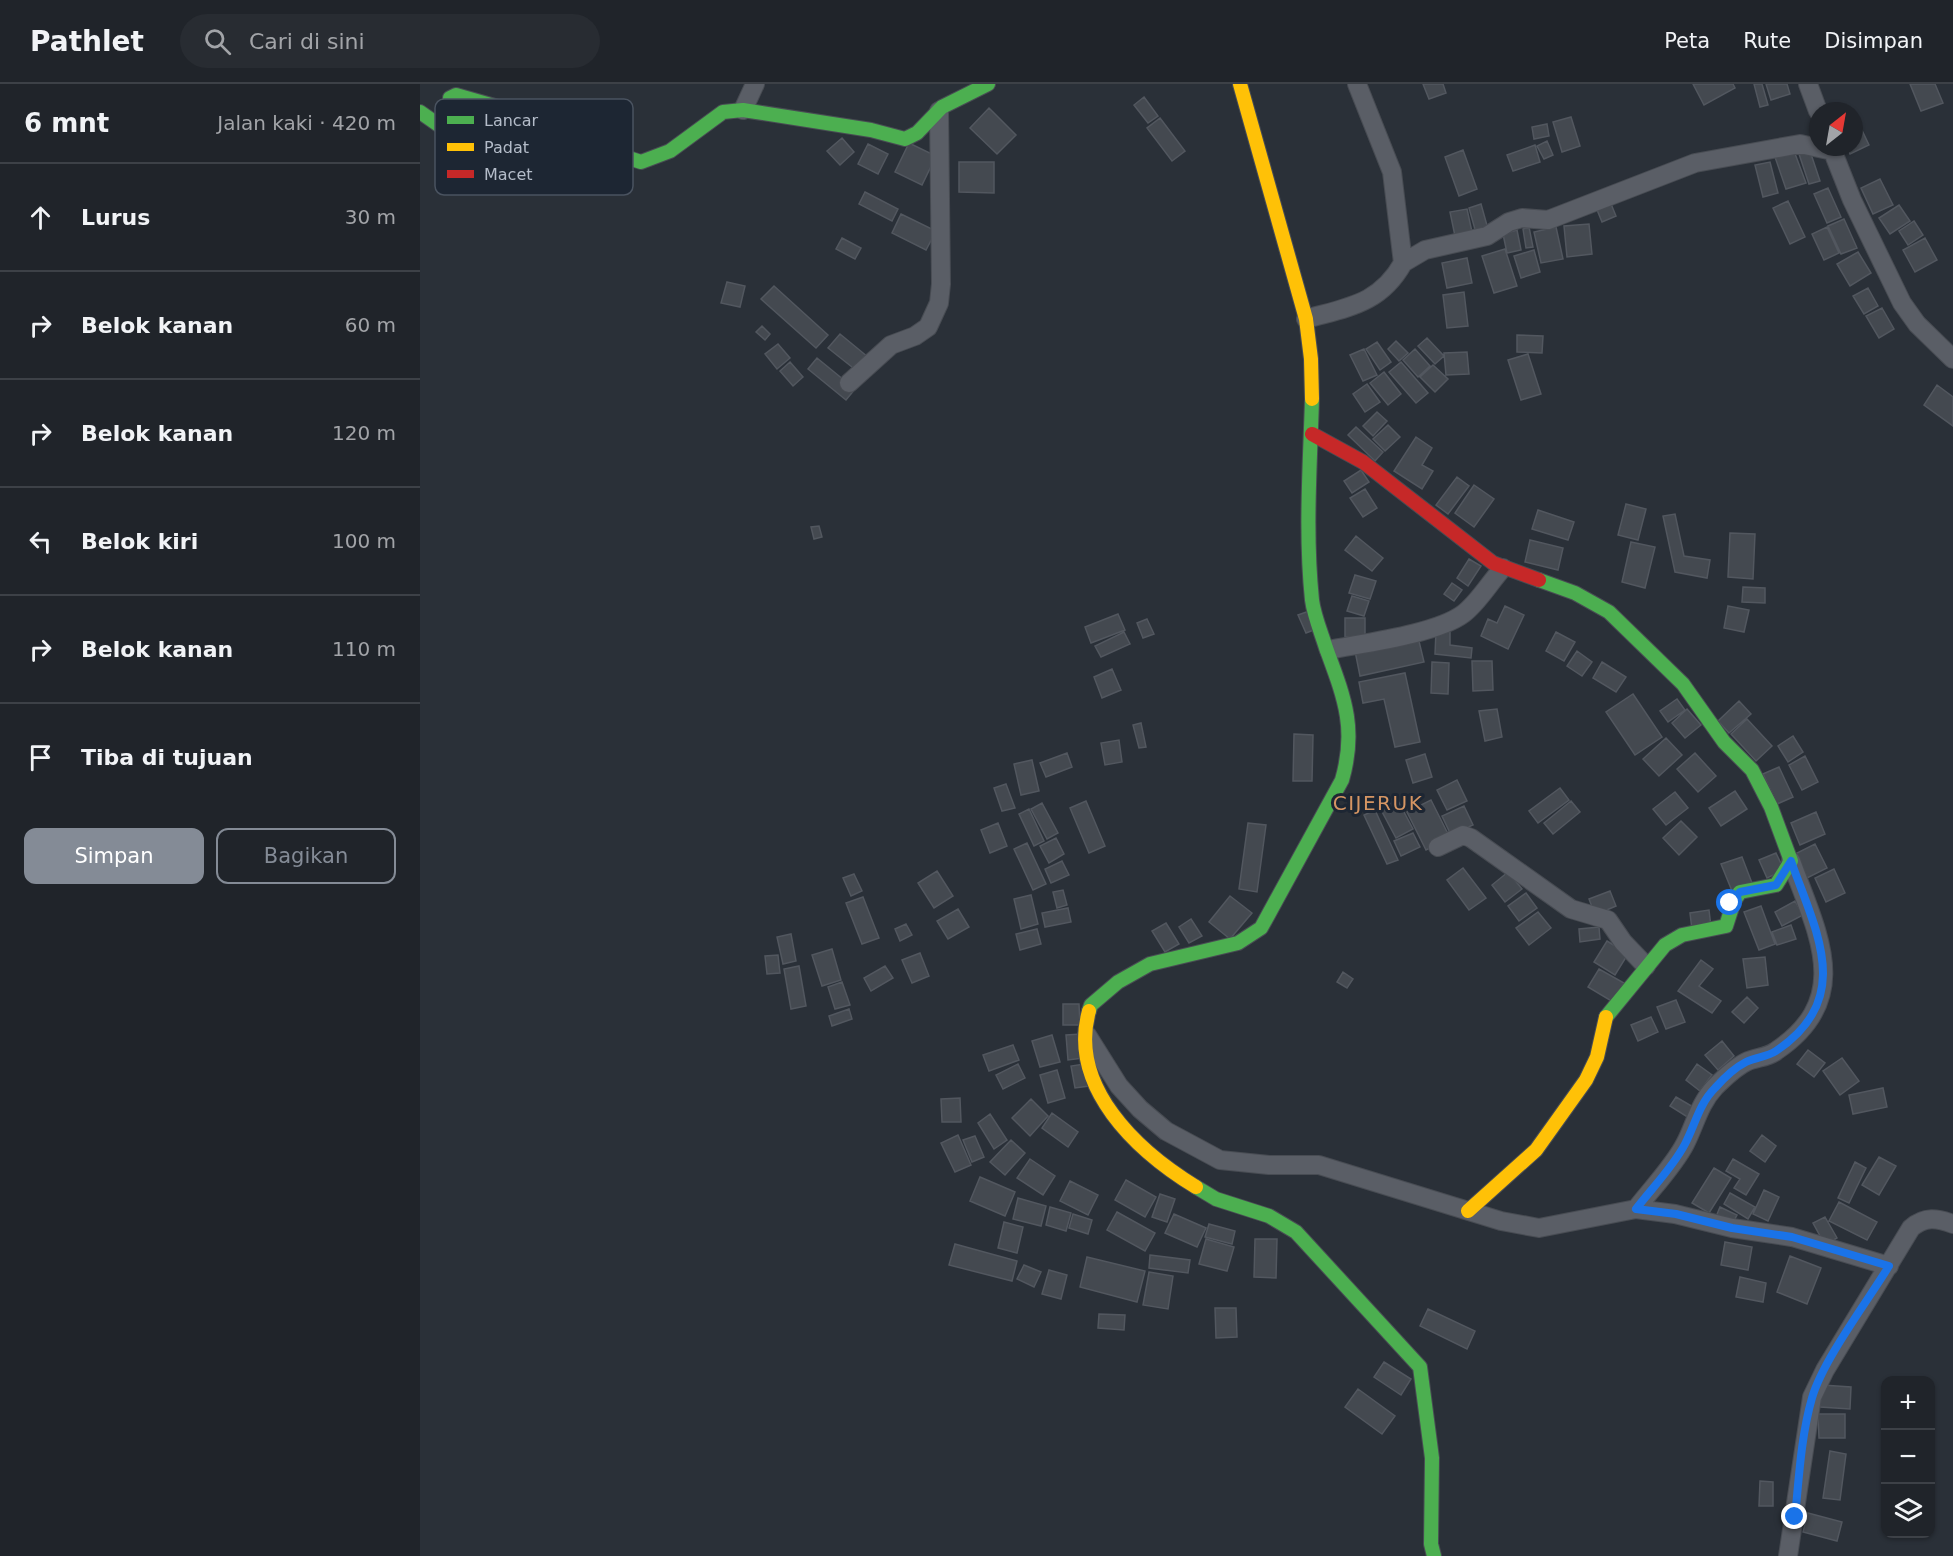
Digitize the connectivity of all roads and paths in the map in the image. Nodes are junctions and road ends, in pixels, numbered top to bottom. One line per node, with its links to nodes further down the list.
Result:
1 (755, 84): 9 (street)
2 (988, 84): 10 (street)
3 (1240, 84): 17 (street)
4 (1357, 84): 16 (street)
5 (1808, 84): 8 (street)
6 (450, 99): 7 (street)
7 (470, 99)
8 (1815, 102)
9 (743, 110): 10 (street); 15 (street)
10 (939, 111): 19 (street)
11 (420, 112): 12 (street)
12 (435, 122)
13 (1809, 145): 16 (street)
14 (1835, 156): 18 (street)
15 (633, 159)
16 (1403, 263): 17 (street)
17 (1306, 319): 20 (street)
18 (1953, 359)
19 (849, 383)
20 (1312, 434): 21 (street); 22 (street)
21 (1503, 568): 22 (street); 24 (street)
22 (1329, 650): 26 (street)
23 (1438, 847): 25 (street)
24 (1791, 861): 25 (street); 27 (street)
25 (1646, 966): 28 (street)
26 (1084, 1030): 28 (street); 31 (street)
27 (1636, 1209): 28 (street); 30 (street)
28 (1468, 1211)
29 (1953, 1224): 30 (street)
30 (1889, 1266): 32 (street)
31 (1434, 1556)
32 (1788, 1556)

